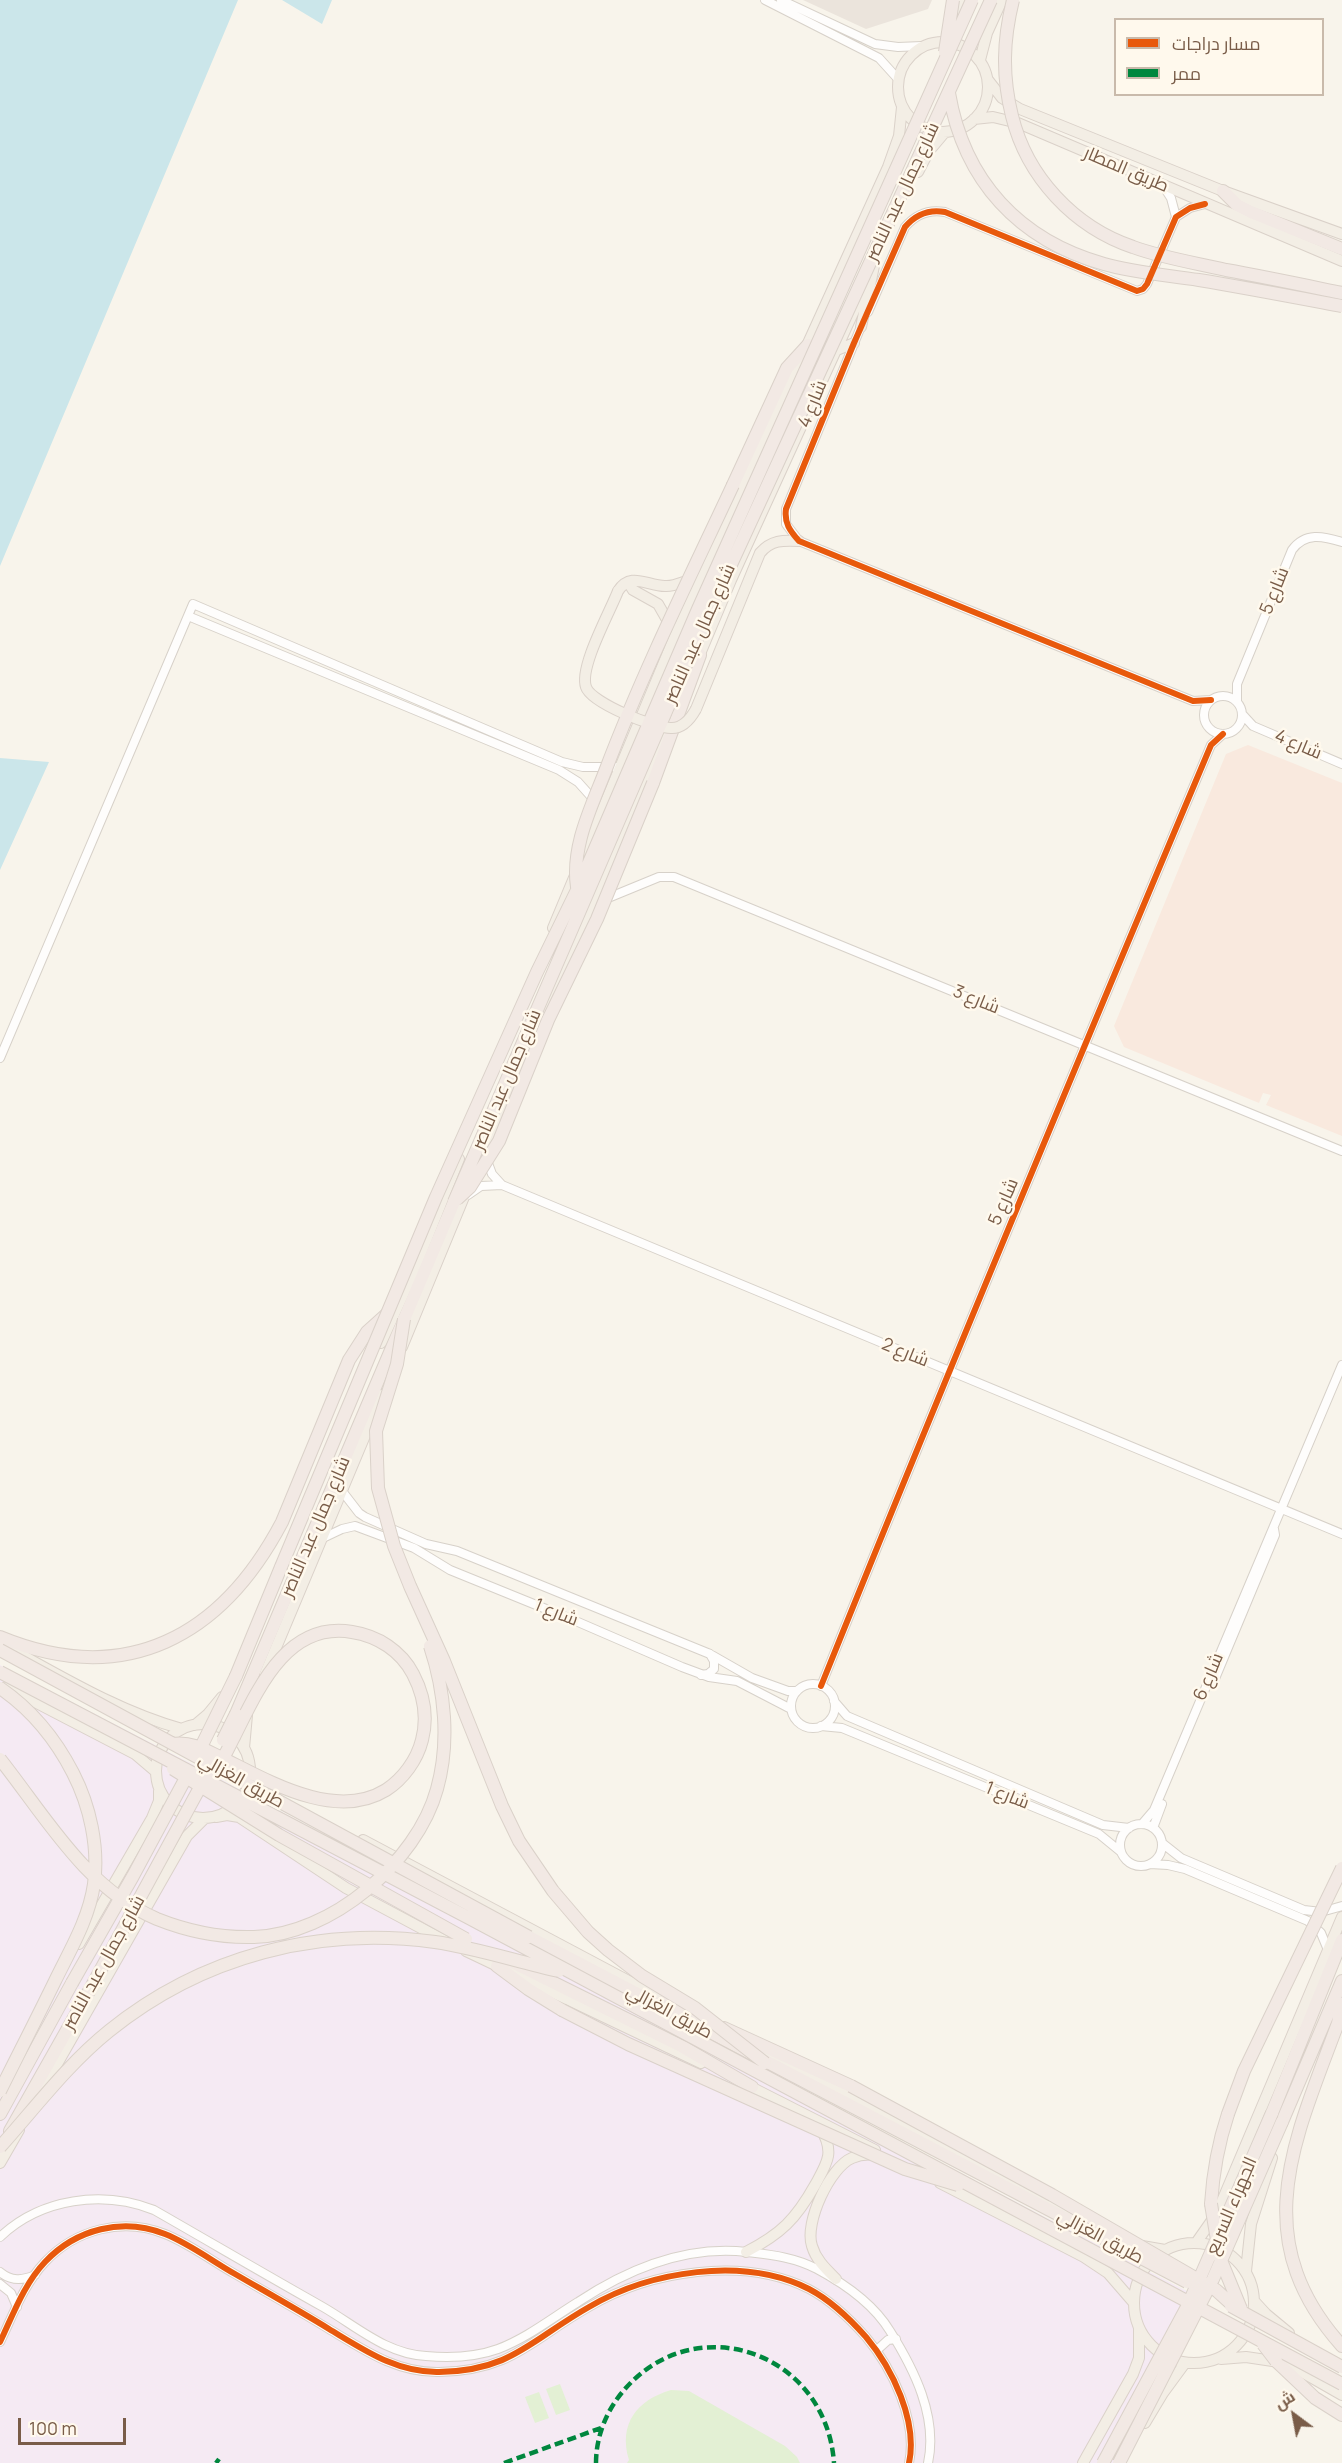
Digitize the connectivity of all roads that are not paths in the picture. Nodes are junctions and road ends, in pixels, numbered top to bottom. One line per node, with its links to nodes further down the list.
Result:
1 (765, 0): 11 (street)
2 (781, 0): 9 (street)
3 (953, 0): 25 (highway, bridge)
4 (963, 0): 9 (main road)
5 (972, 0): 57 (highway, شارع جمال عبد الناصر, bridge)
6 (991, 0): 65 (highway, شارع جمال عبد الناصر, bridge)
7 (1002, 0): 10 (main road)
8 (1013, 0): 24 (highway, bridge)
9 (926, 45): 10 (main road); 11 (main road)
10 (980, 60): 12 (main road)
11 (898, 79): 13 (main road)
12 (988, 80): 14 (main road); 17 (main road, طريق المطار)
13 (902, 107): 15 (main road); 28 (main road, شارع جمال عبد الناصر)
14 (974, 119): 15 (main road); 16 (main road, طريق المطار)
15 (945, 132): 23 (main road, شارع جمال عبد الناصر)
16 (1164, 187): 18 (main road, طريق المطار); 19 (street)
17 (1223, 190): 20 (main road, طريق المطار); 21 (highway)
18 (1205, 204): 19 (street); 22 (main road, طريق المطار)
19 (1176, 217): 26 (street, شارع 4)
20 (1342, 234)
21 (1342, 249)
22 (1342, 261)
23 (874, 266): 26 (main road); 29 (main road, شارع جمال عبد الناصر)
24 (1342, 293)
25 (1342, 306)
26 (861, 327): 27 (street, شارع 4)
27 (854, 343): 29 (main road); 30 (street, شارع 4)
28 (808, 345): 32 (main road, شارع جمال عبد الناصر); 57 (highway, bridge)
29 (837, 350): 33 (main road, شارع جمال عبد الناصر)
30 (799, 541): 38 (main road); 44 (street)
31 (1342, 542): 41 (street, شارع 5)
32 (702, 577): 35 (main road); 39 (main road, شارع جمال عبد الناصر)
33 (731, 580): 38 (main road); 40 (main road, شارع جمال عبد الناصر)
34 (628, 582): 35 (main road); 36 (main road); 38 (main road, bridge)
35 (658, 585): 36 (main road)
36 (651, 599): 39 (main road)
37 (188, 616): 54 (street); 55 (street); 61 (street)
38 (733, 619)
39 (675, 636): 54 (main road, شارع جمال عبد الناصر)
40 (700, 655): 56 (main road, شارع جمال عبد الناصر); 65 (highway, bridge)
41 (1237, 684): 42 (street, شارع 5); 45 (street, شارع 5)
42 (1224, 696): 43 (street); 45 (street)
43 (1211, 700): 44 (street); 46 (street)
44 (1193, 701): 46 (street)
45 (1237, 702): 47 (street)
46 (1204, 713): 49 (street)
47 (1242, 714): 48 (street, شارع 4); 50 (street)
48 (1253, 726): 50 (street, شارع 4); 53 (street, شارع 4)
49 (1209, 727): 51 (street); 52 (street, شارع 5)
50 (1236, 729): 51 (street)
51 (1223, 734): 52 (street, شارع 5)
52 (1211, 745): 60 (street, شارع 5)
53 (1342, 764)
54 (620, 767): 55 (main road, شارع جمال عبد الناصر)
55 (601, 808): 91 (main road, شارع جمال عبد الناصر)
56 (598, 885): 58 (street); 59 (main road, شارع جمال عبد الناصر)
57 (578, 888): 66 (highway, شارع جمال عبد الناصر, bridge)
58 (609, 898): 59 (street, شارع 3); 60 (street, شارع 3)
59 (586, 913): 63 (main road, شارع جمال عبد الناصر)
60 (1086, 1044): 62 (street, شارع 3); 69 (street, شارع 5)
61 (0, 1058)
62 (1342, 1151)
63 (483, 1152): 64 (street); 65 (main road, شارع جمال عبد الناصر)
64 (502, 1185): 65 (street); 69 (street, شارع 2)
65 (459, 1200): 67 (highway, شارع جمال عبد الناصر); 70 (main road, شارع جمال عبد الناصر)
66 (387, 1314): 80 (highway); 125 (highway, شارع جمال عبد الناصر, bridge)
67 (404, 1319): 79 (highway, bridge); 100 (highway, شارع جمال عبد الناصر, bridge)
68 (1342, 1365): 71 (street, شارع 6)
69 (949, 1371): 71 (street, شارع 2); 87 (street, شارع 5)
70 (342, 1491): 72 (street, شارع 1); 76 (main road, شارع جمال عبد الناصر)
71 (1282, 1509): 74 (street, شارع 6); 75 (street, شارع 2)
72 (359, 1513): 73 (street); 77 (street, شارع 1)
73 (355, 1526): 76 (street); 78 (street, شارع 1)
74 (1274, 1529): 103 (street, شارع 6); 105 (street, شارع 6)
75 (1342, 1534)
76 (323, 1538): 95 (main road, شارع جمال عبد الناصر)
77 (457, 1551): 78 (street); 83 (street, شارع 1)
78 (450, 1570): 85 (street, شارع 1)
79 (410, 1586): 97 (highway, bridge); 120 (highway, bridge)
80 (0, 1637)
81 (0, 1643): 93 (main road)
82 (0, 1650): 94 (highway, طريق الغزالي, bridge)
83 (710, 1654): 85 (street); 88 (street, شارع 1)
84 (0, 1672): 96 (highway, طريق الغزالي, bridge)
85 (700, 1675): 90 (street, شارع 1)
86 (0, 1686): 99 (main road); 123 (highway, bridge)
87 (822, 1686): 88 (street); 89 (street)
88 (797, 1691): 90 (street)
89 (834, 1701): 92 (street); 104 (street, شارع 1)
90 (791, 1709): 92 (street)
91 (195, 1725): 93 (main road); 95 (main road)
92 (820, 1726): 107 (street, شارع 1)
93 (182, 1729): 99 (main road)
94 (173, 1744): 100 (highway, bridge); 120 (highway, طريق الغزالي, bridge)
95 (244, 1748): 98 (main road)
96 (162, 1757): 115 (highway, طريق الغزالي, bridge); 122 (highway, bridge)
97 (0, 1759)
98 (250, 1763): 102 (main road); 118 (main road, طريق الغزالي)
99 (155, 1771): 101 (main road)
100 (205, 1777): 126 (highway, شارع جمال عبد الناصر, bridge)
101 (159, 1791): 102 (main road); 121 (main road)
102 (210, 1818): 114 (main road, طريق الغزالي); 128 (main road)
103 (1142, 1824): 104 (street); 105 (street)
104 (1129, 1828): 107 (street)
105 (1154, 1828): 106 (street)
106 (1162, 1844): 108 (street); 110 (street)
107 (1121, 1852): 108 (street)
108 (1150, 1864): 113 (street)
109 (1342, 1868): 158 (highway, bridge)
110 (1342, 1906)
111 (1342, 1917): 113 (main road, الجهراء السريع)
112 (1342, 1940): 162 (highway, الجهراء السريع, bridge)
113 (1328, 1950): 131 (main road, الجهراء السريع)
114 (497, 1966): 122 (main road, طريق الغزالي); 129 (highway, bridge)
115 (577, 1975): 126 (highway, bridge); 129 (highway, طريق الغزالي, bridge)
116 (1342, 1981): 163 (highway, الجهراء السريع, bridge)
117 (1342, 1997): 136 (main road, الجهراء السريع)
118 (664, 2000): 132 (main road, طريق الغزالي); 146 (highway, bridge)
119 (1342, 2004): 150 (highway)
120 (765, 2063): 146 (highway, طريق الغزالي, bridge)
121 (0, 2080)
122 (752, 2087): 124 (main road, طريق الغزالي)
123 (0, 2091)
124 (804, 2112): 127 (main road, طريق الغزالي); 134 (main road)
125 (0, 2114)
126 (0, 2147)
127 (890, 2157): 140 (main road); 144 (main road, طريق الغزالي)
128 (0, 2163)
129 (972, 2188): 156 (highway, طريق الغزالي, bridge)
130 (0, 2237): 135 (street)
131 (1196, 2243): 132 (main road); 136 (main road)
132 (1165, 2250): 144 (main road)
133 (691, 2252): 134 (street); 135 (street); 138 (street)
134 (746, 2252): 140 (street)
135 (641, 2269): 142 (street)
136 (1246, 2271): 143 (main road)
137 (0, 2272): 139 (street)
138 (693, 2272): 142 (street); 151 (street)
139 (35, 2275): 142 (street); 145 (street)
140 (836, 2279): 148 (street)
141 (0, 2284): 145 (street)
142 (641, 2284)
143 (1255, 2302): 152 (main road); 153 (main road)
144 (1134, 2303): 147 (main road)
145 (17, 2307): 149 (street)
146 (1237, 2309): 155 (highway, طريق الغزالي, bridge)
147 (1139, 2329): 154 (main road); 161 (main road)
148 (896, 2339): 151 (street); 160 (street)
149 (0, 2342)
150 (1342, 2346)
151 (877, 2350): 159 (street)
152 (1218, 2359): 154 (main road); 157 (main road)
153 (1342, 2361)
154 (1185, 2363): 164 (main road)
155 (1342, 2367)
156 (1342, 2384)
157 (1342, 2395)
158 (1342, 2415)
159 (909, 2463)
160 (928, 2463)
161 (1083, 2463)
162 (1102, 2463)
163 (1119, 2463)
164 (1124, 2463)

